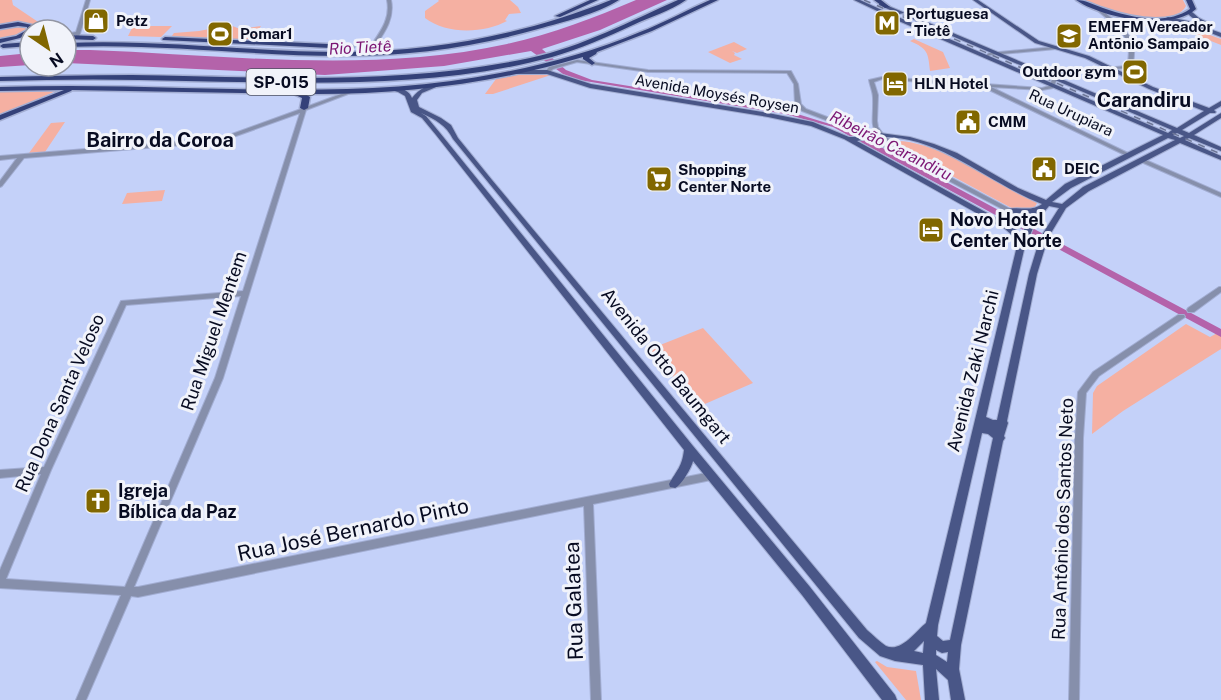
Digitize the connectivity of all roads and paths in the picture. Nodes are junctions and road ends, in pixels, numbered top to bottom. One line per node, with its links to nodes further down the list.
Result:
1 (88, 0): 27 (street)
2 (389, 0): 41 (street)
3 (597, 0): 41 (highway)
4 (604, 0): 40 (highway)
5 (616, 0): 42 (highway, SP-015)
6 (684, 0): 47 (highway)
7 (701, 0): 37 (highway)
8 (708, 0): 23 (highway)
9 (715, 0): 23 (highway)
10 (856, 0): 21 (main road)
11 (870, 0): 17 (main road)
12 (877, 0): 17 (highway)
13 (975, 0): 30 (main road)
14 (1079, 0): 18 (highway)
15 (1189, 0): 20 (highway)
16 (691, 1): 19 (highway)
17 (887, 7): 21 (main road)
18 (1098, 9): 22 (highway); 53 (street)
19 (668, 12): 37 (highway); 47 (highway)
20 (1190, 12): 22 (highway); 26 (main road)
21 (899, 16): 46 (main road); 48 (main road)
22 (1168, 19): 29 (main road)
23 (664, 23): 34 (highway)
24 (18, 25): 25 (highway)
25 (0, 27)
26 (1221, 29)
27 (78, 32)
28 (78, 35): 32 (highway)
29 (1221, 35)
30 (1028, 36): 43 (main road); 45 (main road)
31 (18, 37): 39 (highway)
32 (97, 38): 33 (highway); 41 (highway)
33 (78, 39)
34 (630, 39): 50 (highway); 51 (highway)
35 (78, 40): 40 (highway)
36 (78, 41): 42 (highway, SP-015)
37 (607, 43): 50 (highway)
38 (18, 44): 39 (highway)
39 (0, 45)
40 (282, 46): 42 (highway)
41 (372, 46)
42 (189, 47)
43 (1043, 47): 44 (main road); 46 (street)
44 (1054, 48): 45 (main road); 57 (main road)
45 (1069, 50): 54 (main road)
46 (994, 53): 48 (street); 60 (main road)
47 (554, 54): 49 (highway)
48 (986, 57): 60 (main road)
49 (543, 59): 50 (highway); 52 (highway)
50 (564, 60): 51 (street); 52 (highway); 55 (street)
51 (592, 63): 86 (street, Avenida Moysés Roysen)
52 (532, 64): 56 (highway); 58 (highway, SP-015); 59 (highway)
53 (1127, 67): 54 (street); 57 (street)
54 (1115, 68): 57 (main road)
55 (550, 71): 56 (main road, Avenida Moysés Roysen); 94 (main road, Avenida Moysés Roysen)
56 (511, 73): 61 (highway)
57 (1129, 76): 79 (main road)
58 (0, 79)
59 (26, 82): 62 (highway); 68 (highway)
60 (1054, 82): 70 (street); 74 (main road); 87 (main road)
61 (443, 83): 69 (highway); 84 (main road, Avenida Otto Baumgart)
62 (0, 84)
63 (983, 86): 65 (street); 75 (street, Rua Urupiara); 83 (street)
64 (93, 87): 67 (highway); 68 (highway); 82 (highway)
65 (1015, 87): 70 (street); 75 (street)
66 (0, 88): 67 (highway)
67 (15, 88): 80 (highway)
68 (155, 88): 72 (highway)
69 (380, 88): 71 (highway); 89 (main road, Avenida Otto Baumgart)
70 (1042, 89): 74 (main road)
71 (361, 90): 73 (highway); 76 (street)
72 (272, 91): 73 (highway); 78 (highway)
73 (317, 91): 76 (highway)
74 (1065, 91): 85 (main road)
75 (1009, 98): 98 (street, Rua Urupiara)
76 (326, 100): 78 (street)
77 (1221, 104): 79 (main road, Avenida Zaki Narchi)
78 (304, 108): 99 (street); 117 (street, Rua Miguel Mentem)
79 (1210, 110): 81 (main road); 87 (main road, Avenida Zaki Narchi)
80 (0, 111)
81 (1221, 114): 92 (main road, Avenida Zaki Narchi)
82 (0, 118)
83 (874, 123): 86 (street); 90 (street)
84 (448, 126): 88 (main road, Avenida Otto Baumgart); 89 (main road)
85 (1150, 128): 91 (main road); 96 (main road)
86 (854, 129): 93 (street, Avenida Moysés Roysen)
87 (1176, 131): 91 (main road, Avenida Zaki Narchi); 92 (main road)
88 (453, 132): 89 (main road); 110 (main road, Avenida Otto Baumgart)
89 (437, 133): 112 (main road, Avenida Otto Baumgart)
90 (880, 135): 93 (main road); 102 (street, Avenida Moysés Roysen); 106 (main road)
91 (1168, 135): 95 (main road); 96 (main road, Avenida Zaki Narchi)
92 (1188, 136): 95 (main road, Avenida Zaki Narchi); 97 (main road)
93 (867, 137): 94 (main road); 102 (street, Avenida Moysés Roysen)
94 (848, 139): 113 (main road, Avenida Moysés Roysen)
95 (1179, 140): 101 (main road); 103 (main road, Avenida Zaki Narchi)
96 (1155, 142): 98 (main road, Avenida Zaki Narchi)
97 (1221, 149)
98 (1131, 154): 103 (main road); 103 (main road); 106 (main road, Avenida Zaki Narchi)
99 (22, 156): 100 (street); 104 (street)
100 (0, 158)
101 (1221, 158)
102 (912, 159): 108 (street, Avenida Moysés Roysen)
103 (1143, 159): 105 (street); 107 (main road, Avenida Zaki Narchi)
104 (0, 185)
105 (1221, 195)
106 (1045, 206): 107 (main road); 108 (main road); 111 (main road, Avenida Zaki Narchi)
107 (1063, 207): 114 (main road, Avenida Zaki Narchi)
108 (1009, 210): 109 (street, Avenida Moysés Roysen)
109 (1022, 218): 111 (street, Avenida Moysés Roysen); 113 (main road)
110 (522, 220): 112 (main road); 120 (main road, Avenida Otto Baumgart)
111 (1031, 223): 114 (main road); 115 (main road, Avenida Zaki Narchi)
112 (509, 224): 121 (main road, Avenida Otto Baumgart)
113 (1010, 228): 115 (main road)
114 (1044, 238): 122 (main road, Avenida Zaki Narchi)
115 (1020, 250): 123 (main road, Avenida Zaki Narchi)
116 (1221, 289): 118 (street)
117 (245, 292): 126 (street, Rua Dona Santa Veloso); 133 (street, Rua Miguel Mentem)
118 (1191, 310)
119 (1180, 317): 144 (street, Rua Antônio dos Santos Neto)
120 (674, 405): 121 (main road); 130 (main road, Avenida Otto Baumgart)
121 (660, 412): 125 (main road, Avenida Otto Baumgart)
122 (1003, 423): 123 (main road); 124 (main road, Avenida Zaki Narchi)
123 (979, 424): 124 (main road); 134 (main road, Avenida Zaki Narchi)
124 (1000, 438): 135 (main road, Avenida Zaki Narchi)
125 (689, 449): 128 (main road, Avenida Otto Baumgart); 129 (main road)
126 (47, 470): 127 (street); 132 (street, Rua Dona Santa Veloso)
127 (0, 474)
128 (711, 476): 129 (street, Rua José Bernardo Pinto); 130 (main road); 141 (main road, Avenida Otto Baumgart)
129 (674, 484): 131 (street, Rua José Bernardo Pinto)
130 (744, 490): 136 (main road, Avenida Otto Baumgart)
131 (588, 501): 133 (street, Rua José Bernardo Pinto); 140 (street, Rua Galatea)
132 (0, 583): 133 (street, Rua José Bernardo Pinto)
133 (128, 592): 139 (street, Rua Miguel Mentem)
134 (931, 631): 135 (main road); 136 (main road); 137 (main road, Avenida Zaki Narchi)
135 (955, 645): 138 (main road, Avenida Zaki Narchi)
136 (896, 655): 137 (main road, Avenida Otto Baumgart)
137 (928, 659): 138 (main road); 142 (main road, Avenida Zaki Narchi)
138 (954, 676): 143 (main road, Avenida Zaki Narchi)
139 (81, 700)
140 (596, 700)
141 (890, 700)
142 (932, 700)
143 (958, 700)
144 (1074, 700)

